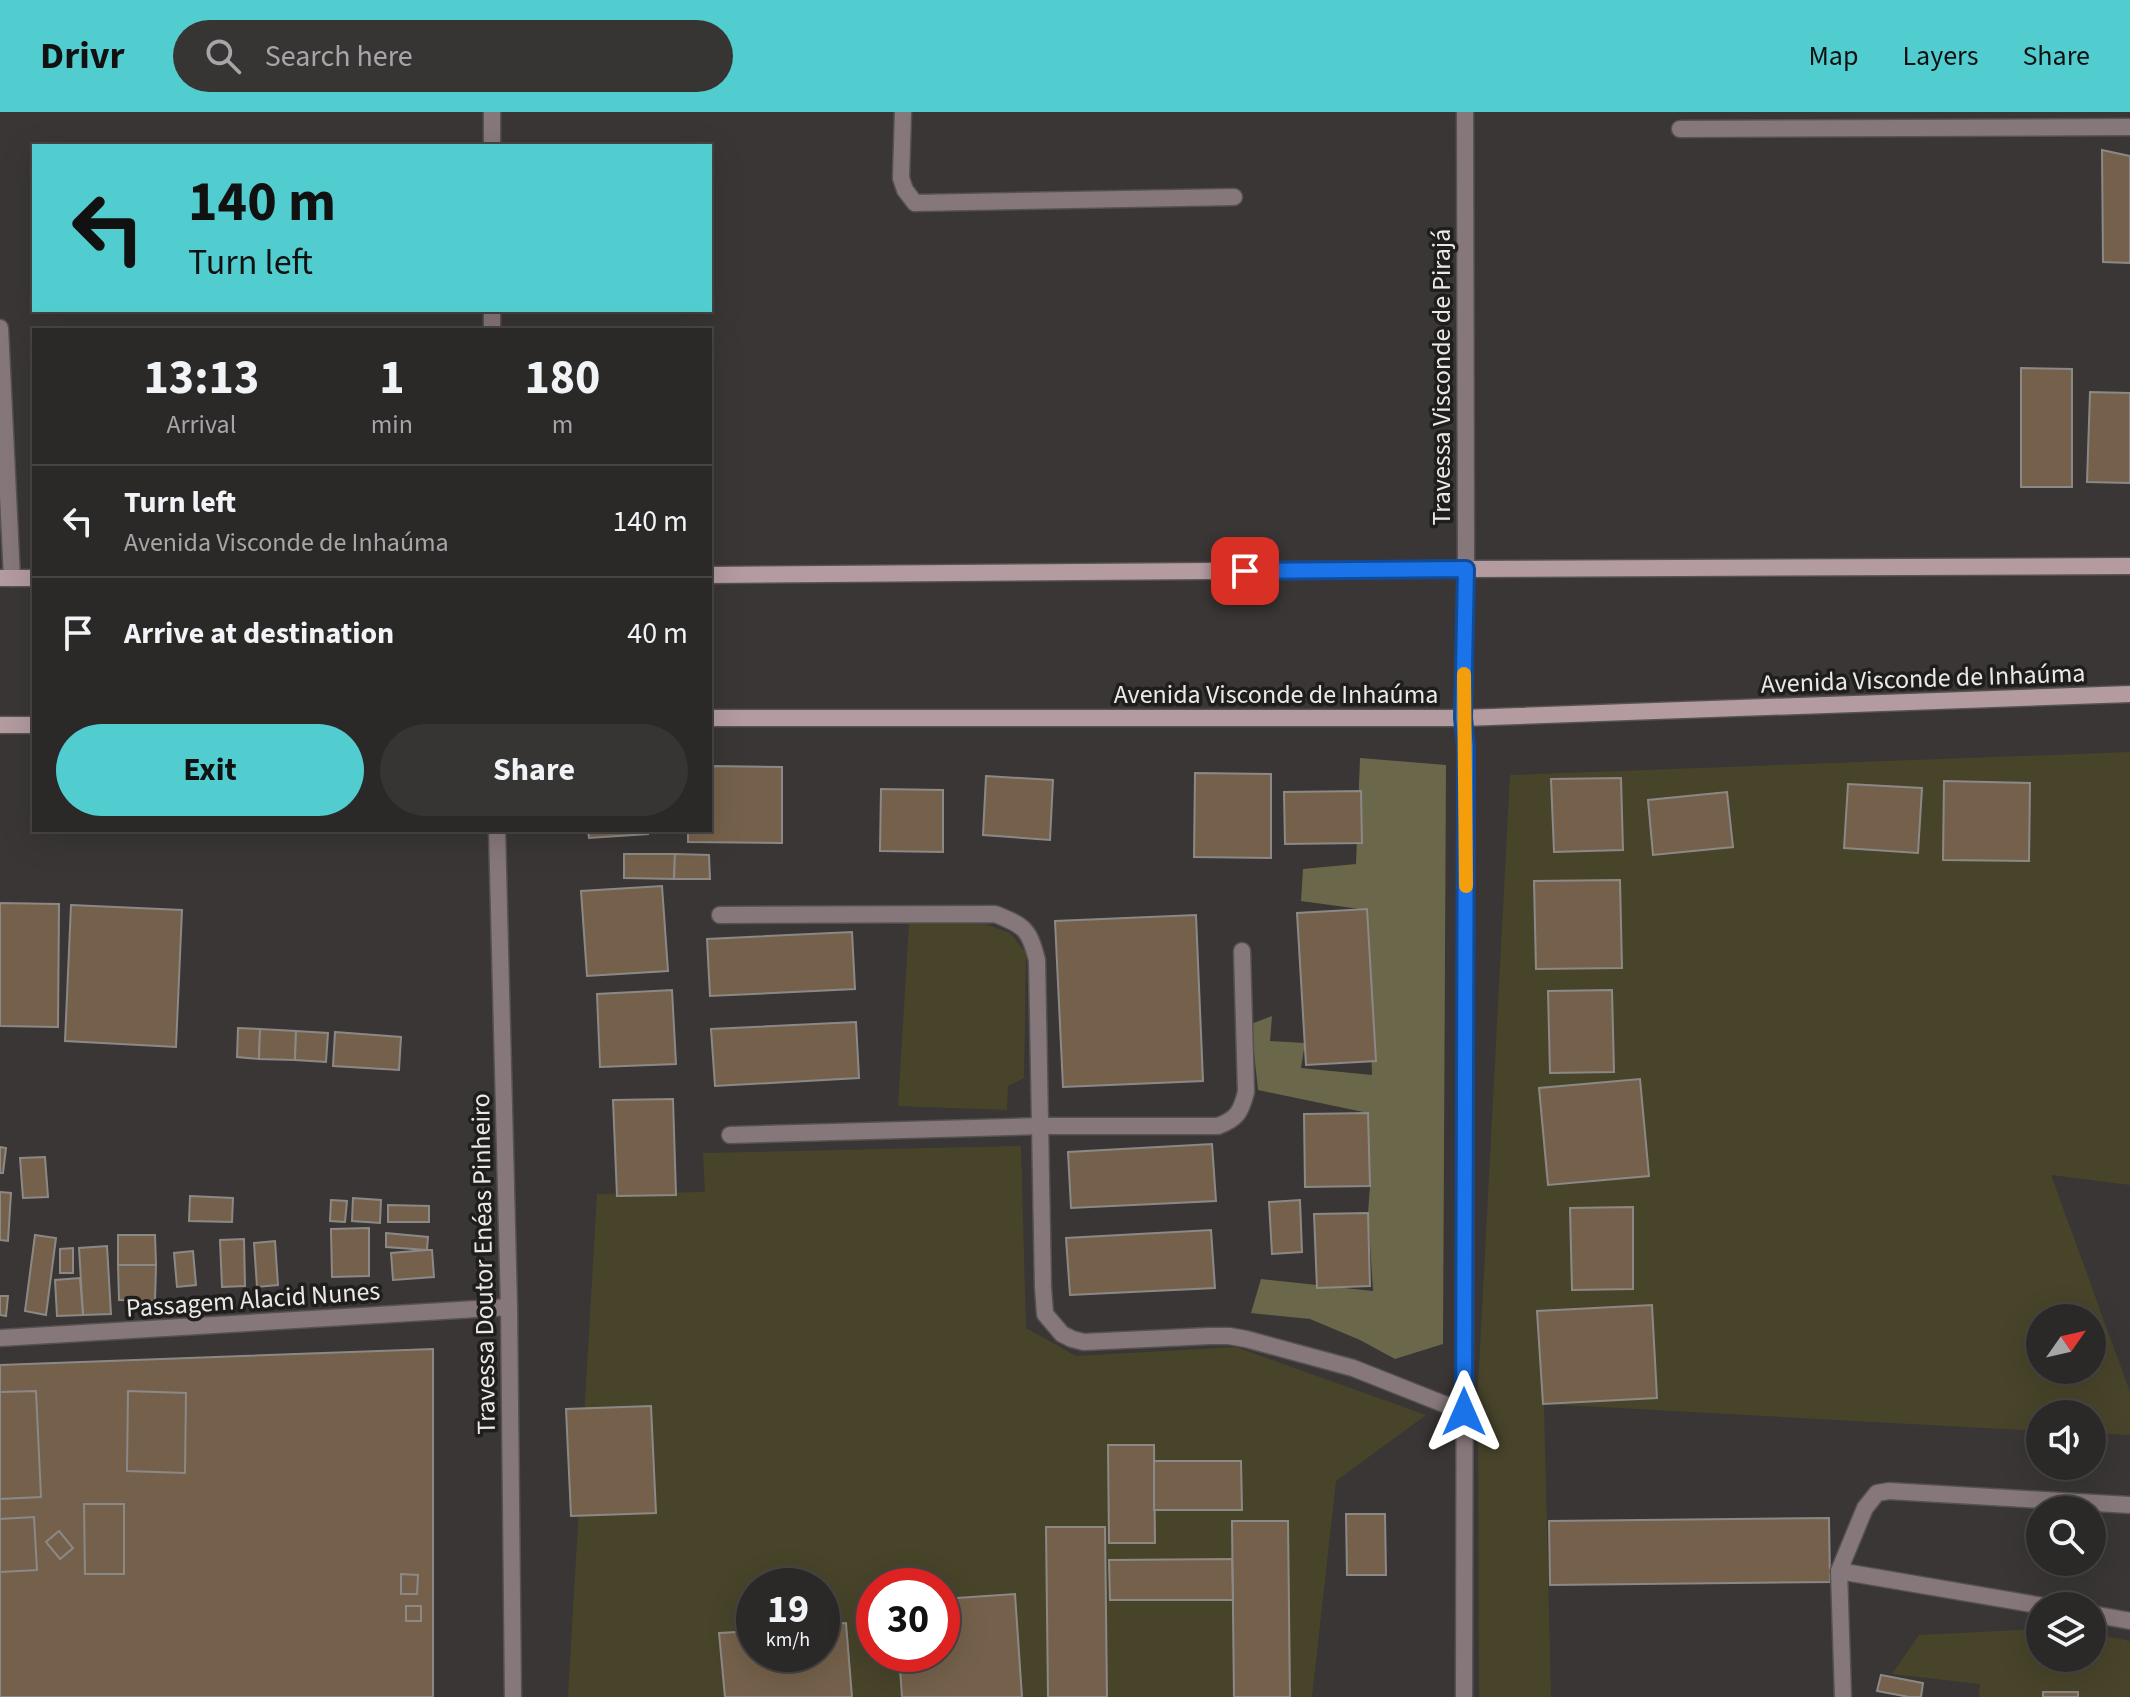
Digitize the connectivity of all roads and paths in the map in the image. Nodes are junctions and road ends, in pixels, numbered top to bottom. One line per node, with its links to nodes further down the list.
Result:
1 (492, 112): 7 (street)
2 (903, 112): 8 (street)
3 (1465, 112): 11 (street, Travessa Visconde de Pirajá)
4 (1967, 120): 5 (street); 6 (street)
5 (2130, 127)
6 (1680, 129)
7 (492, 144)
8 (1234, 197)
9 (0, 328): 13 (street)
10 (2130, 566): 11 (street)
11 (1466, 569): 12 (street); 17 (street, Travessa Visconde de Pirajá)
12 (712, 575)
13 (6, 578): 14 (street)
14 (32, 578)
15 (2130, 694): 17 (street, Avenida Visconde de Inhaúma)
16 (712, 718): 17 (street, Avenida Visconde de Inhaúma)
17 (1463, 718): 27 (street, Travessa Visconde de Pirajá)
18 (0, 725): 19 (street)
19 (32, 725)
20 (497, 832): 25 (street, Travessa Doutor Enéas Pinheiro)
21 (720, 915): 23 (street)
22 (1242, 951): 23 (street)
23 (1040, 1126): 24 (street); 27 (street)
24 (730, 1135)
25 (509, 1307): 26 (street, Passagem Alacid Nunes); 33 (street, Travessa Doutor Enéas Pinheiro)
26 (0, 1338)
27 (1464, 1412): 34 (street, Travessa Visconde de Pirajá)
28 (2130, 1505): 29 (street)
29 (1839, 1571): 30 (street); 35 (street)
30 (2026, 1603)
31 (2106, 1617): 32 (street)
32 (2130, 1621)
33 (513, 1697)
34 (1464, 1697)
35 (1843, 1697)

